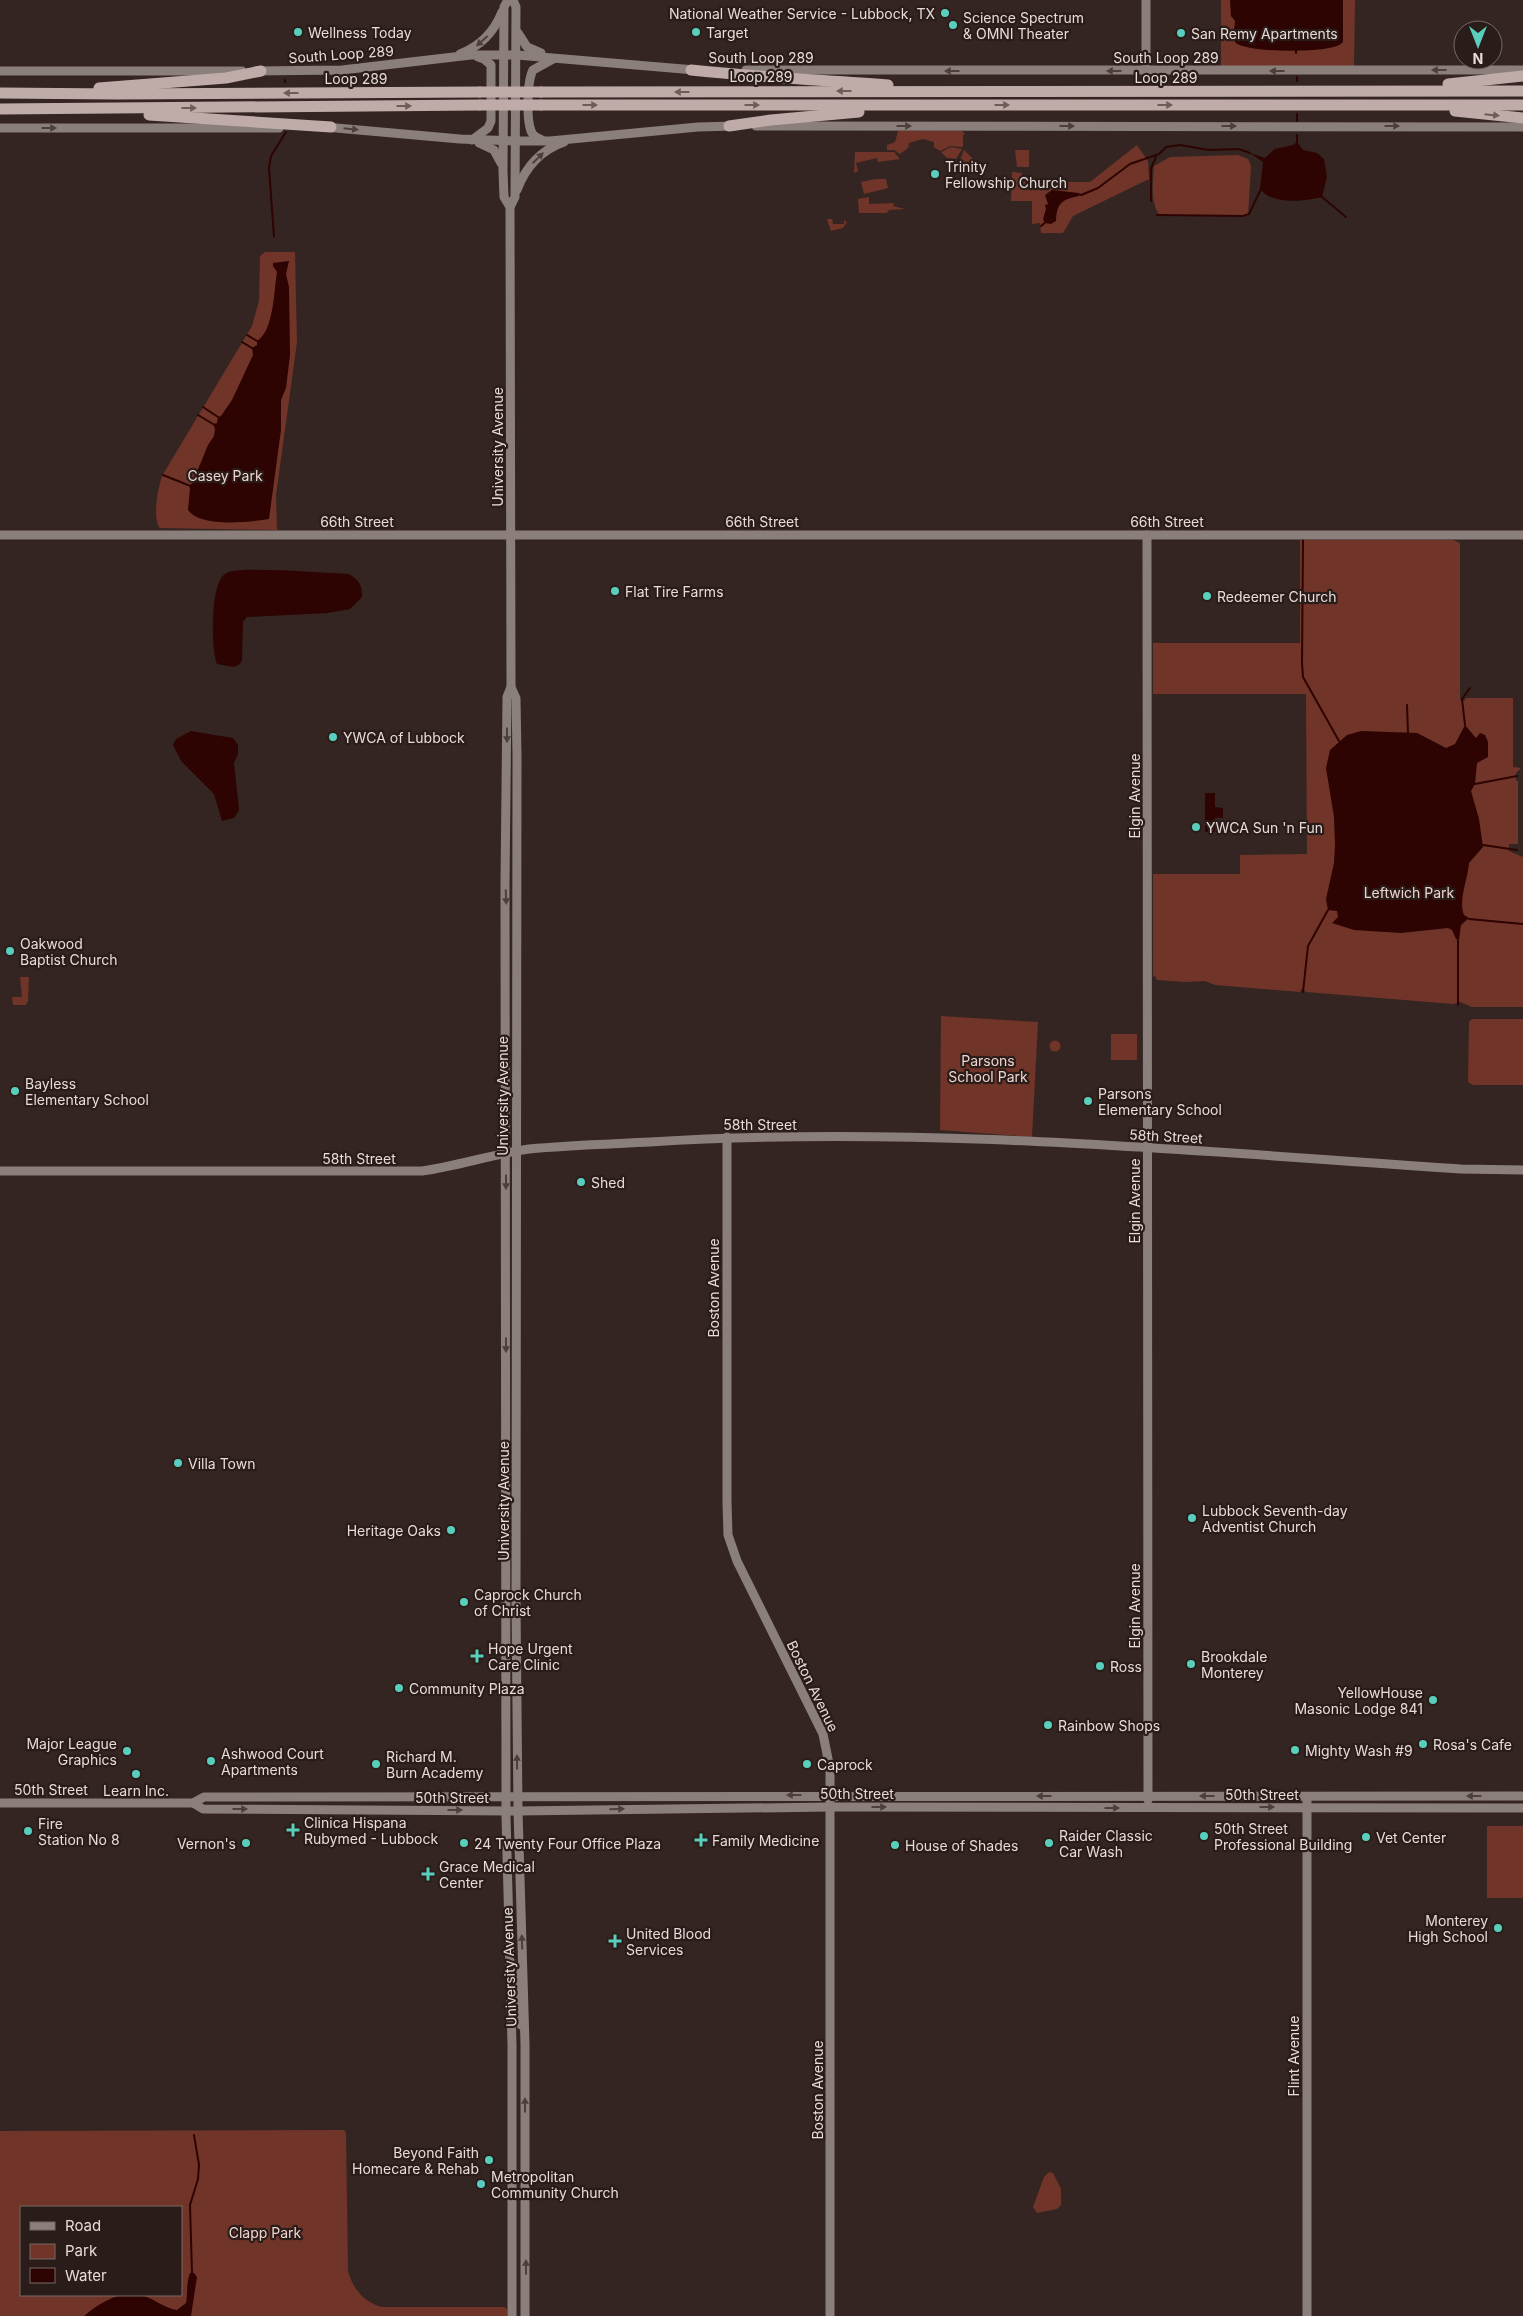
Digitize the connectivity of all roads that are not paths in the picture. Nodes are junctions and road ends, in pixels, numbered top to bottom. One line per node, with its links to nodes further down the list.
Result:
1 (513, 0): 4 (main road, University Avenue)
2 (1146, 0): 14 (main road)
3 (506, 3): 6 (main road, University Avenue); 9 (main road, one-way to 9)
4 (516, 26): 7 (main road, University Avenue); 8 (main road)
5 (472, 55): 6 (main road, South Loop 289); 9 (main road, South Loop 289); 32 (main road)
6 (503, 55): 7 (main road, South Loop 289); 33 (main road, University Avenue)
7 (517, 55): 8 (main road, South Loop 289); 34 (main road, University Avenue)
8 (555, 58): 10 (main road, South Loop 289); 35 (main road)
9 (446, 59): 13 (main road, South Loop 289)
10 (691, 70): 14 (main road, South Loop 289, one-way to 10); 16 (highway)
11 (1523, 70): 14 (main road, South Loop 289, one-way to 14)
12 (0, 71): 13 (main road, South Loop 289)
13 (261, 71): 20 (highway)
14 (1146, 71)
15 (1523, 76): 17 (highway)
16 (927, 91): 17 (highway, Loop 289); 20 (highway, Loop 289, one-way to 20, bridge)
17 (1314, 91): 18 (highway, Loop 289)
18 (1523, 91)
19 (0, 93): 20 (highway, Loop 289)
20 (79, 94)
21 (1523, 104): 23 (highway, Loop 289)
22 (944, 105): 23 (highway, Loop 289, one-way to 23); 25 (highway, Loop 289, one-way to 22, bridge); 27 (highway)
23 (1409, 105): 26 (highway, one-way to 26)
24 (0, 109): 25 (highway, Loop 289)
25 (95, 109): 28 (highway)
26 (1523, 118)
27 (729, 126): 29 (main road, one-way to 29); 31 (main road)
28 (331, 127): 30 (main road, one-way to 28); 32 (main road, one-way to 32)
29 (1523, 127)
30 (0, 128)
31 (578, 138): 35 (main road); 37 (main road, one-way to 31)
32 (472, 140): 33 (main road); 36 (main road)
33 (503, 141): 34 (main road); 36 (main road, University Avenue)
34 (516, 141): 35 (main road); 37 (main road, University Avenue)
35 (543, 141)
36 (503, 171): 38 (main road, University Avenue)
37 (515, 197): 38 (main road, University Avenue)
38 (510, 207): 39 (main road, University Avenue)
39 (511, 534): 40 (main road, 66th Street); 41 (main road, 66th Street); 45 (main road, University Avenue)
40 (0, 535)
41 (1147, 535): 42 (main road, 66th Street); 44 (main road, Elgin Avenue)
42 (1523, 536)
43 (727, 1137): 44 (main road, 58th Street); 45 (main road, 58th Street); 49 (main road, Boston Avenue)
44 (1148, 1149): 46 (main road, 58th Street); 51 (main road, Elgin Avenue)
45 (511, 1152): 47 (main road, 58th Street); 48 (main road, University Avenue, one-way to 48); 50 (main road, University Avenue, one-way to 45)
46 (1523, 1170)
47 (0, 1171)
48 (506, 1795): 50 (main road, 50th Street); 55 (main road, 50th Street); 60 (main road, University Avenue)
49 (830, 1795): 50 (main road, 50th Street, one-way to 50); 51 (main road, 50th Street, one-way to 49); 56 (main road, Boston Avenue)
50 (518, 1796): 61 (main road, University Avenue)
51 (1148, 1796): 52 (main road, 50th Street, one-way to 51); 58 (main road, Elgin Avenue)
52 (1307, 1796): 53 (main road, 50th Street, one-way to 52); 57 (main road, Flint Avenue)
53 (1523, 1796)
54 (0, 1803): 55 (main road, 50th Street)
55 (193, 1803): 60 (main road, 50th Street, one-way to 60)
56 (830, 1807): 58 (main road, 50th Street, one-way to 58); 61 (main road, 50th Street, one-way to 56); 70 (main road, Boston Avenue)
57 (1307, 1807): 58 (main road, 50th Street, one-way to 57); 59 (main road, 50th Street); 71 (main road, Flint Avenue)
58 (1148, 1808)
59 (1523, 1808)
60 (506, 1811): 61 (main road, 50th Street); 62 (main road, University Avenue)
61 (518, 1811): 63 (main road, University Avenue)
62 (508, 1904): 63 (main road); 64 (main road, University Avenue)
63 (520, 1904): 65 (main road, University Avenue, one-way to 63)
64 (510, 1965): 65 (main road); 66 (main road, University Avenue)
65 (525, 2044): 69 (main road, University Avenue, one-way to 65)
66 (512, 2303): 67 (main road, University Avenue); 68 (main road)
67 (512, 2316)
68 (519, 2316)
69 (525, 2316)
70 (830, 2316)
71 (1307, 2316)

